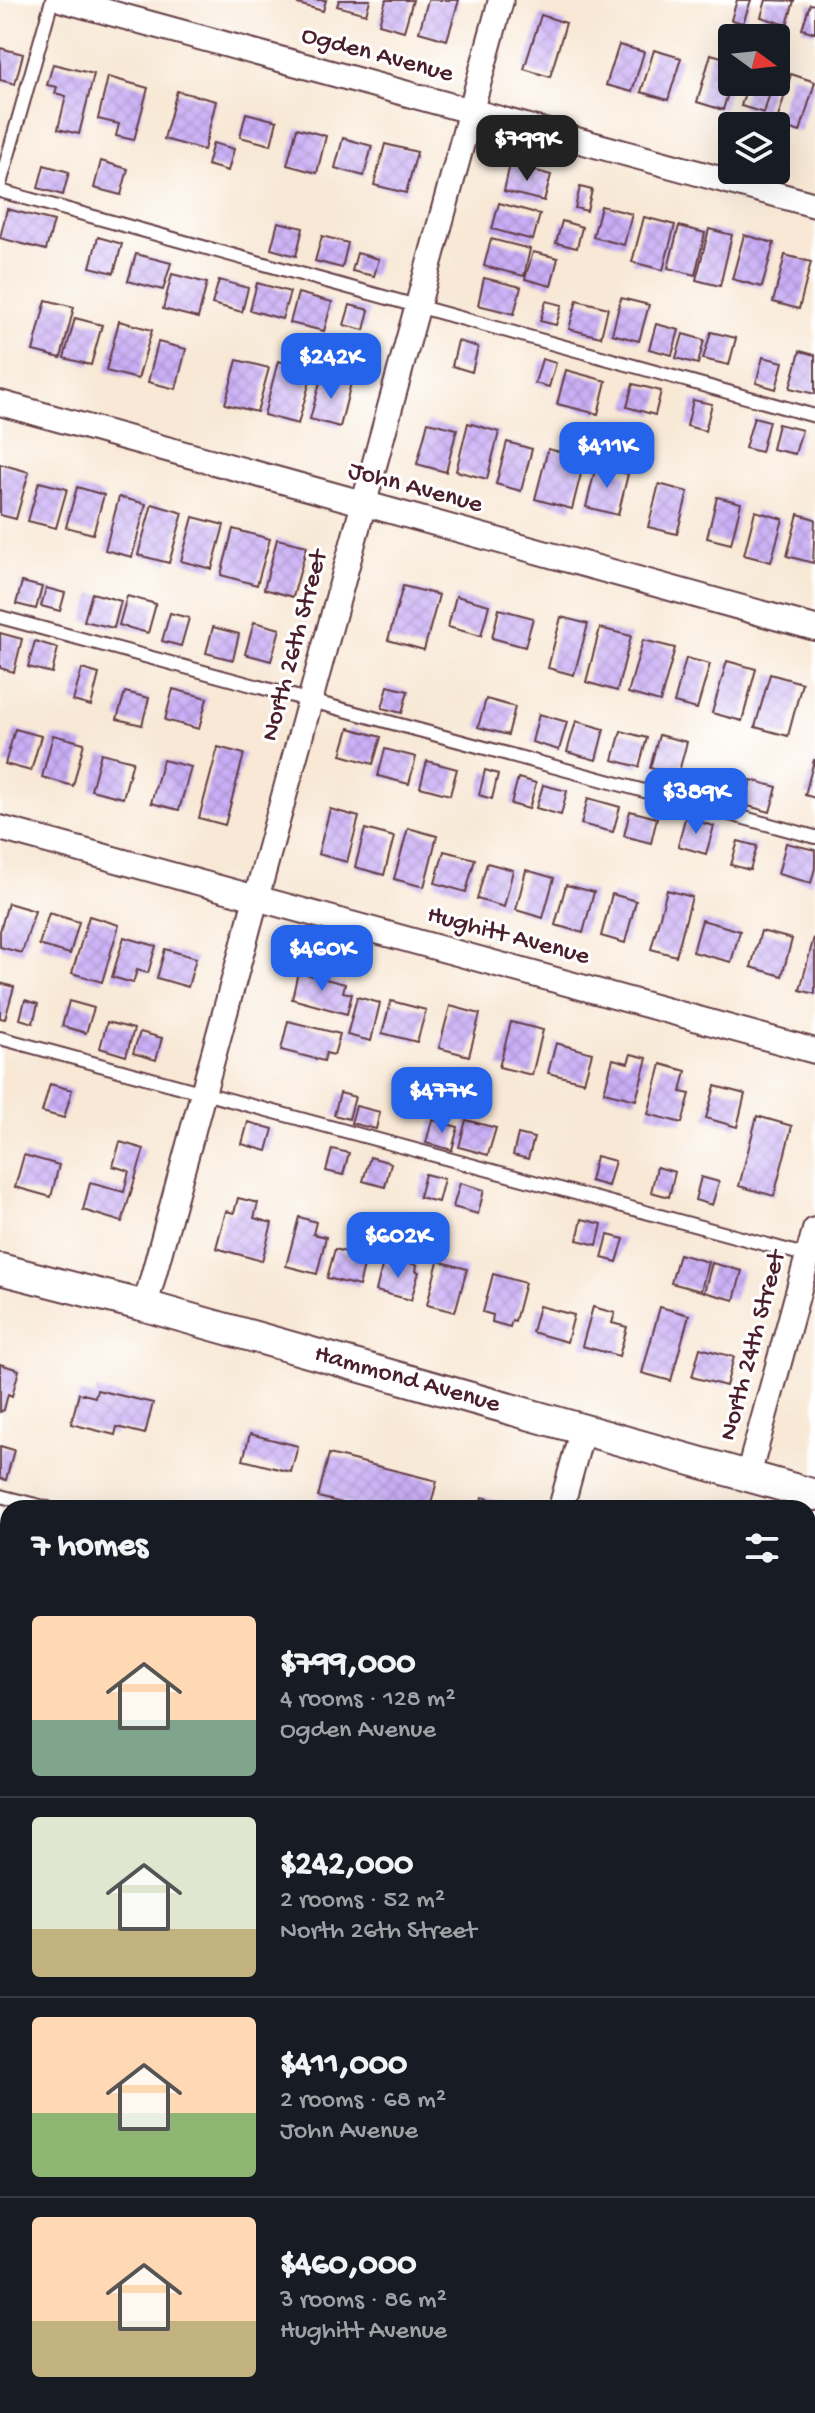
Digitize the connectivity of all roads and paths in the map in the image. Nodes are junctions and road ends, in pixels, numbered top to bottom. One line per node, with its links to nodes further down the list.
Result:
1 (52, 0): 5 (lane)
2 (63, 0): 4 (street, Ogden Avenue)
3 (501, 0): 4 (street, North 26th Street)
4 (471, 111): 7 (street, Ogden Avenue); 8 (street, North 26th Street)
5 (0, 184)
6 (0, 191): 8 (lane)
7 (815, 205)
8 (417, 307): 10 (lane); 11 (street, North 26th Street)
9 (0, 403): 11 (street, John Avenue)
10 (815, 416)
11 (364, 504): 13 (street, John Avenue); 14 (street, North 26th Street)
12 (0, 617): 14 (lane)
13 (815, 628)
14 (310, 701): 16 (lane); 17 (street, North 26th Street)
15 (0, 828): 17 (street, Hughitt Avenue)
16 (815, 837)
17 (257, 896): 19 (street, Hughitt Avenue); 20 (street, North 26th Street)
18 (0, 1038): 20 (lane)
19 (815, 1051)
20 (203, 1094): 22 (lane); 24 (street, North 26th Street)
21 (815, 1230): 22 (street, North 24th Street)
22 (811, 1257): 26 (street, North 24th Street)
23 (0, 1269): 24 (street, Hammond Avenue)
24 (145, 1306): 25 (street, Hammond Avenue)
25 (582, 1431): 26 (street, Hammond Avenue); 28 (street)
26 (748, 1476): 27 (street, Hammond Avenue)
27 (815, 1495)
28 (563, 1500)

